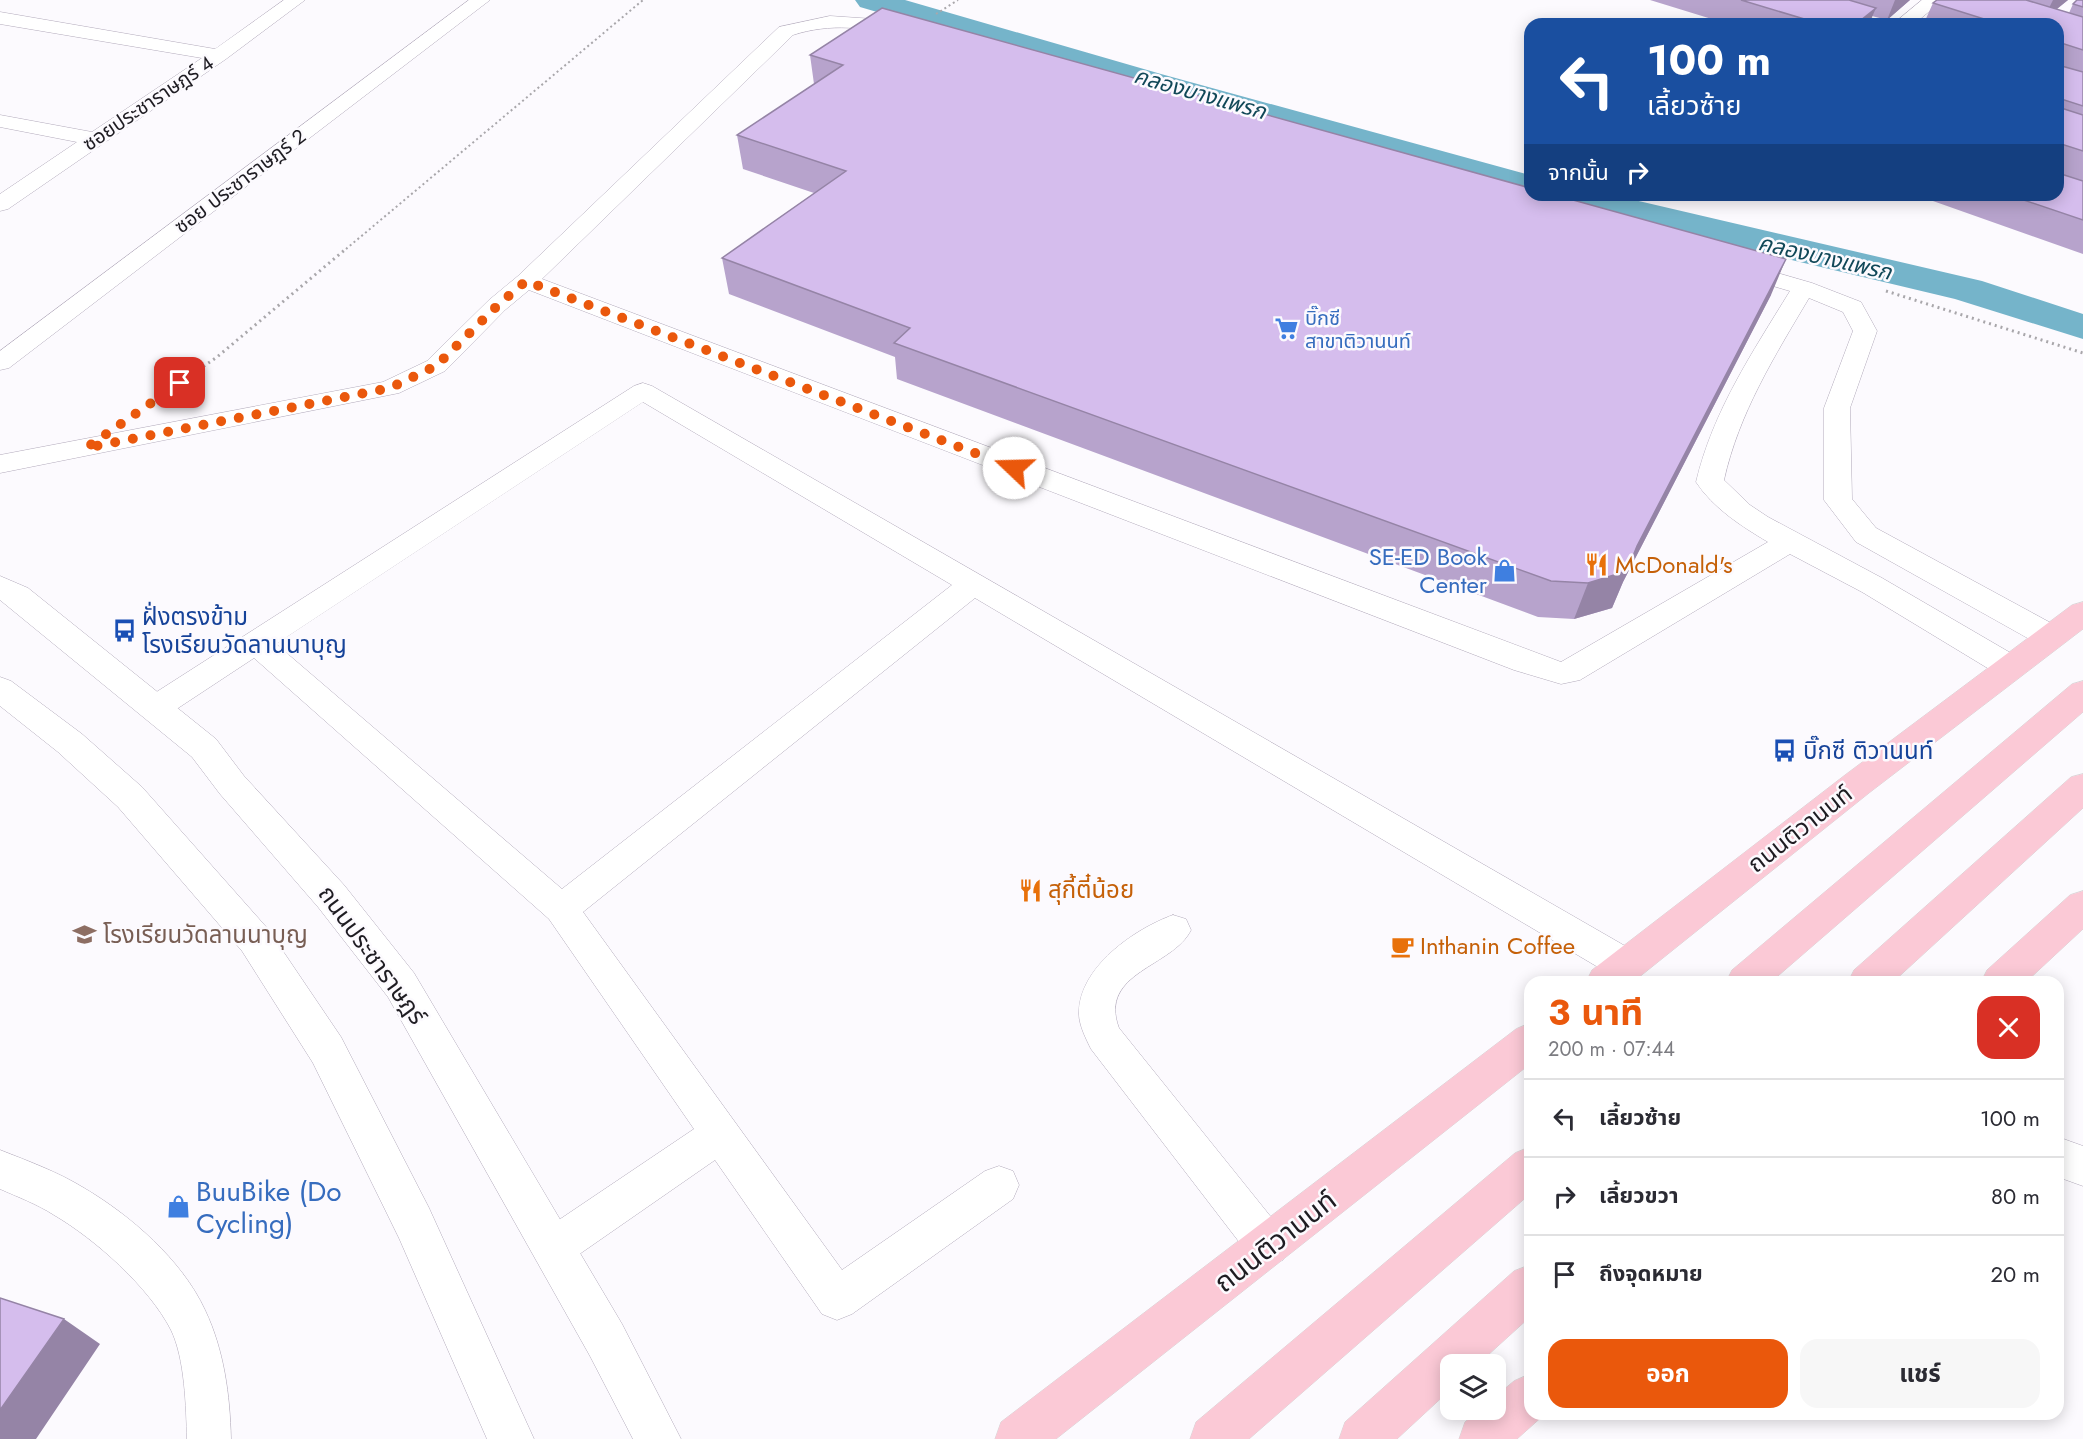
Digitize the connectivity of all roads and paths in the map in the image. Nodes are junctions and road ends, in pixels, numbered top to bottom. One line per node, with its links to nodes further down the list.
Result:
1 (296, 0): 12 (lane, ซอยประชาราษฎร์ 4)
2 (481, 0): 19 (lane, ซอย ประชาราษฎร์ 2)
3 (643, 0): 20 (path)
4 (958, 0): 7 (path)
5 (1790, 0): 9 (lane)
6 (1934, 0): 10 (lane)
7 (940, 11)
8 (0, 18): 12 (lane)
9 (1851, 18)
10 (1910, 18)
11 (925, 37): 17 (lane)
12 (219, 55): 14 (lane, ซอยประชาราษฎร์ 4)
13 (0, 121): 14 (lane)
14 (95, 139): 15 (lane, ซอยประชาราษฎร์ 4)
15 (0, 204)
16 (1713, 262): 18 (lane)
17 (526, 281): 21 (lane); 22 (lane)
18 (1804, 288): 22 (lane); 26 (lane)
19 (0, 363)
20 (161, 396)
21 (0, 465)
22 (1790, 542): 28 (lane)
23 (972, 584): 27 (lane); 34 (lane); 36 (lane)
24 (0, 587): 31 (main road, ถนนประชาราษฎร์)
25 (2083, 613): 26 (main road, ถนนติวานนท์)
26 (2051, 638): 28 (main road, ถนนติวานนท์)
27 (256, 643): 31 (lane); 34 (lane)
28 (2010, 667): 36 (main road, ถนนติวานนท์)
29 (0, 689): 53 (main road)
30 (2083, 693): 37 (main road)
31 (155, 708): 48 (main road, ถนนประชาราษฎร์)
32 (2083, 787): 38 (main road)
33 (2083, 906): 39 (main road)
34 (561, 909): 41 (lane)
35 (1173, 930): 47 (lane)
36 (1616, 974)
37 (1752, 976)
38 (1874, 976)
39 (2007, 976)
40 (1524, 1046): 47 (main road, ถนนติวานนท์)
41 (720, 1134): 46 (lane); 48 (lane)
42 (2064, 1159): 43 (main road)
43 (2083, 1166)
44 (0, 1169): 52 (lane)
45 (1524, 1172): 56 (main road)
46 (999, 1185)
47 (1268, 1246): 51 (main road, ถนนติวานนท์)
48 (554, 1248): 54 (main road, ถนนประชาราษฎร์)
49 (1524, 1292): 57 (main road)
50 (1524, 1402): 58 (main road)
51 (1049, 1424): 55 (main road, ถนนติวานนท์)
52 (209, 1439)
53 (511, 1439)
54 (658, 1439)
55 (1018, 1439)
56 (1213, 1439)
57 (1362, 1439)
58 (1482, 1439)

